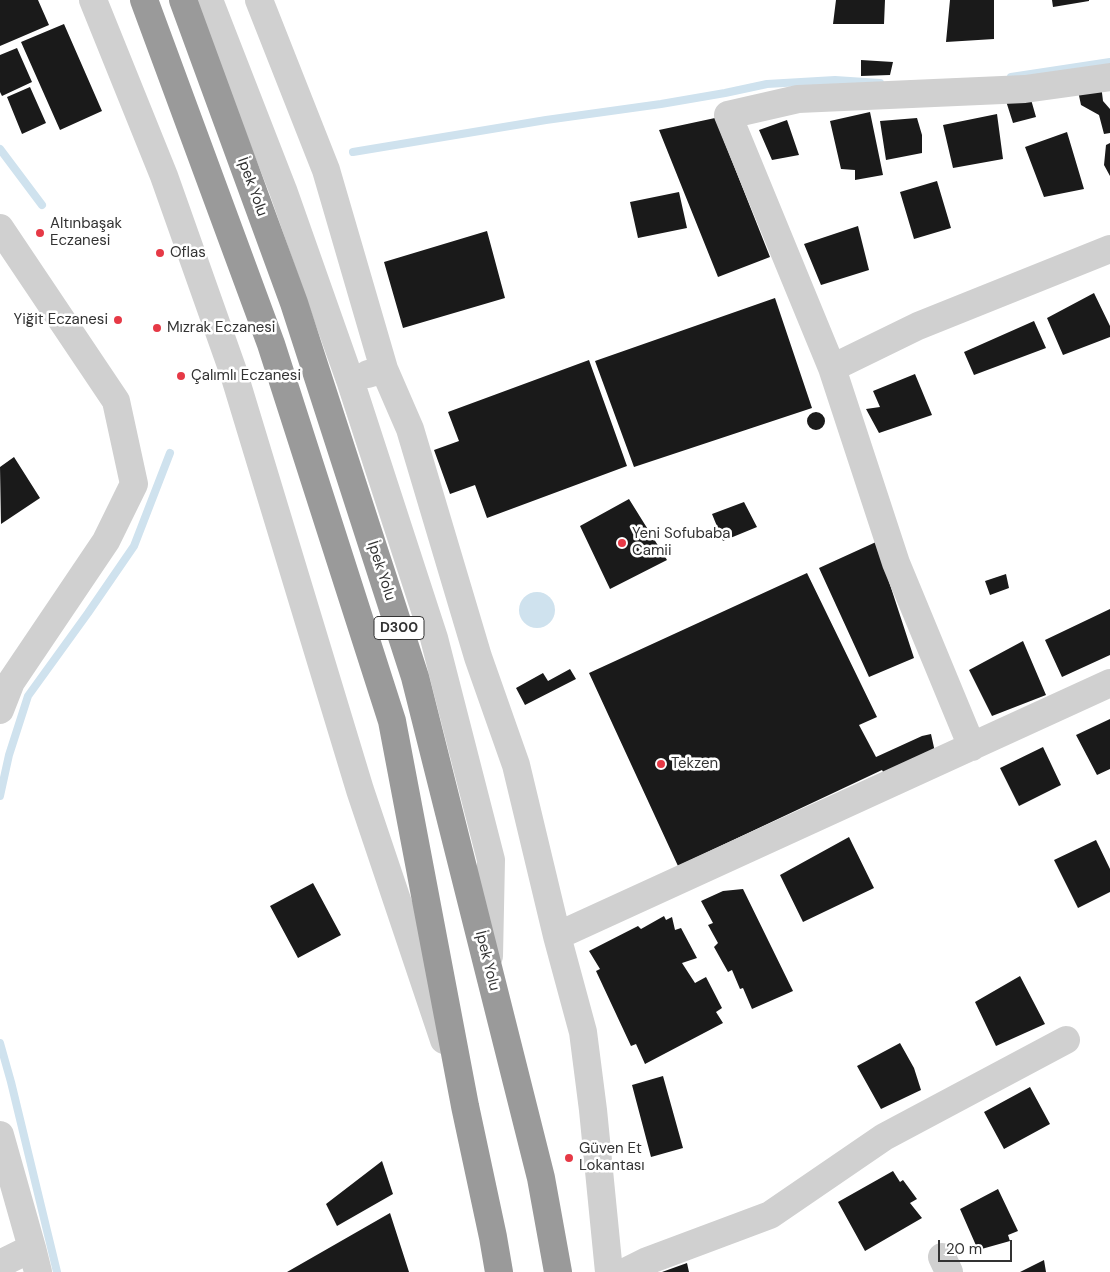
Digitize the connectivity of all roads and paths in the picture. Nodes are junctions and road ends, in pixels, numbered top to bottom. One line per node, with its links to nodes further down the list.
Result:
1 (93, 0): 19 (street)
2 (144, 0): 19 (highway, D300)
3 (183, 0): 17 (highway, İpek Yolu / D300)
4 (209, 0): 12 (street)
5 (259, 0): 11 (street)
6 (1110, 77): 10 (street)
7 (0, 228): 9 (street)
8 (1110, 249): 10 (street)
9 (8, 257): 14 (street)
10 (832, 368): 15 (street)
11 (384, 369): 12 (street); 16 (street)
12 (350, 380): 17 (street)
13 (1110, 683): 15 (street)
14 (0, 710)
15 (972, 747): 16 (street)
16 (557, 936): 27 (street)
17 (489, 967): 26 (highway, İpek Yolu / D300)
18 (1066, 1040): 28 (street)
19 (465, 1106): 21 (highway, D300)
20 (0, 1135): 22 (street)
21 (493, 1237): 24 (highway); 25 (highway, D300)
22 (35, 1260): 23 (street)
23 (0, 1264)
24 (489, 1272)
25 (499, 1272)
26 (558, 1272)
27 (609, 1272)
28 (625, 1272)

